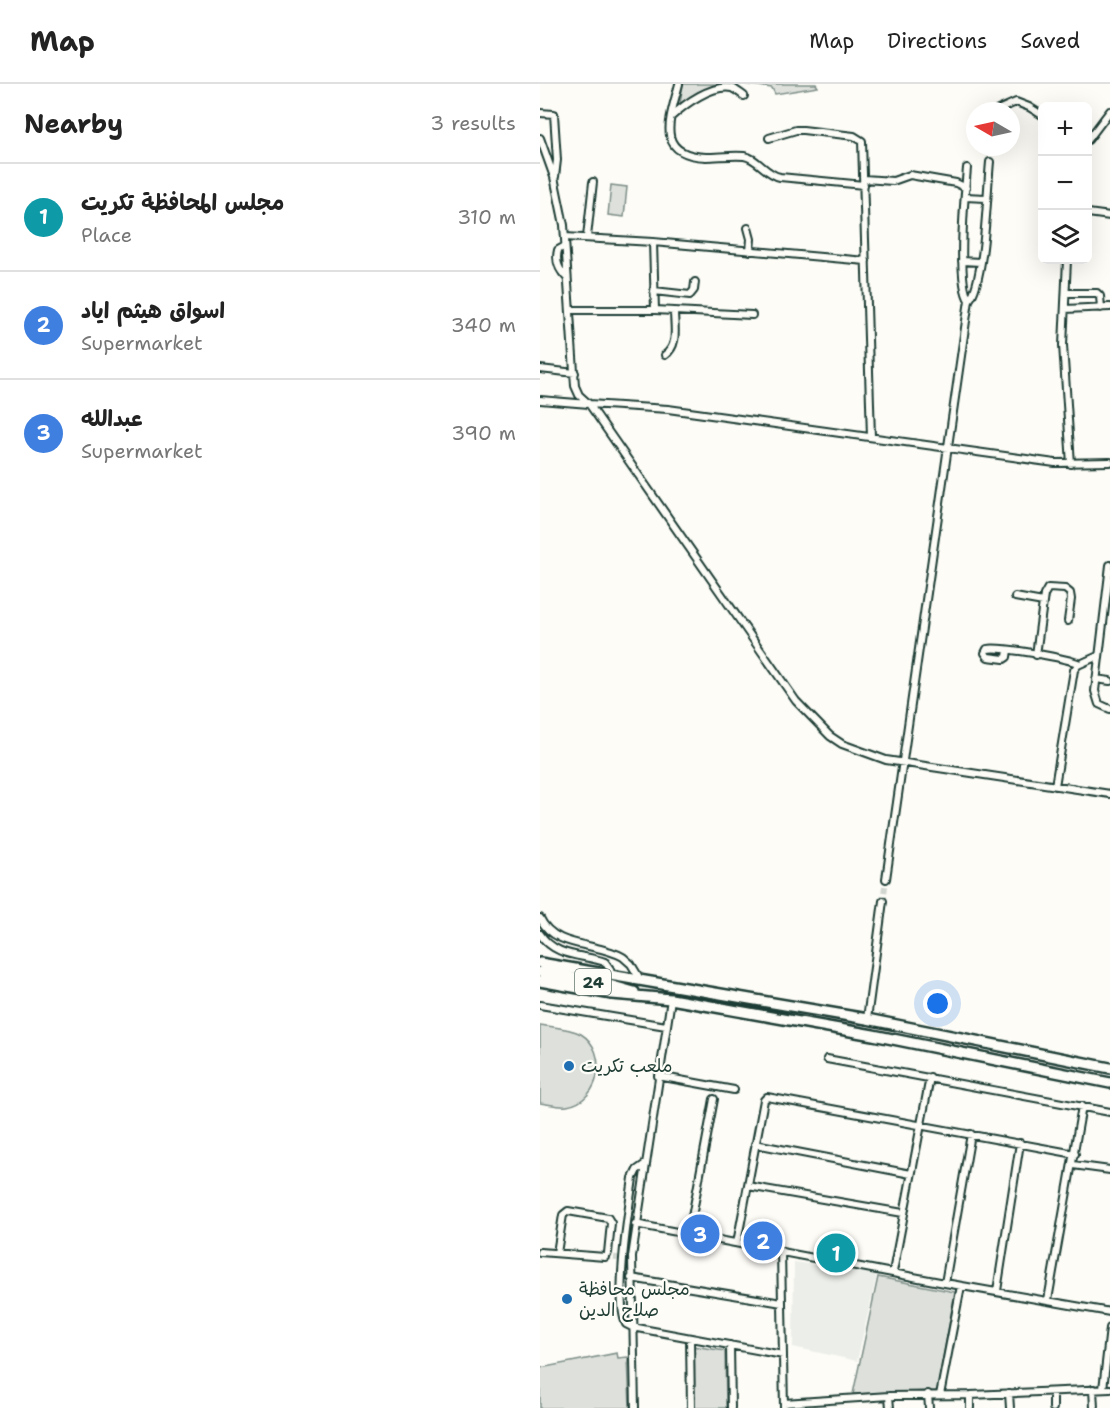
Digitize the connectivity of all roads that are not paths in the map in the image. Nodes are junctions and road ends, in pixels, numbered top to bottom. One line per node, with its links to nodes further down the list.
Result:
1 (679, 84): 7 (street)
2 (744, 96): 7 (street)
3 (1020, 104): 6 (street)
4 (1110, 111): 8 (street)
5 (540, 113): 13 (street)
6 (1038, 113)
7 (672, 116): 15 (street)
8 (1092, 134)
9 (540, 138): 13 (street)
10 (769, 138): 15 (street)
11 (990, 162): 18 (street)
12 (967, 168): 16 (street)
13 (555, 181): 22 (street)
14 (593, 182): 23 (street)
15 (864, 182): 16 (street); 26 (street)
16 (966, 188): 17 (street)
17 (965, 197): 18 (street); 27 (street)
18 (986, 198): 28 (street)
19 (1092, 214): 20 (street)
20 (1110, 216)
21 (758, 232): 25 (street)
22 (565, 237): 23 (street); 37 (street)
23 (587, 237): 24 (street)
24 (653, 242): 25 (street); 31 (street)
25 (750, 251): 26 (street)
26 (866, 261): 46 (street)
27 (962, 261): 28 (street); 33 (street)
28 (981, 262): 33 (street)
29 (1067, 264): 32 (street)
30 (695, 282): 31 (street)
31 (654, 291): 38 (street)
32 (1065, 293): 35 (street); 36 (street)
33 (969, 300): 47 (street)
34 (1110, 307): 35 (street)
35 (1101, 308): 36 (street)
36 (1065, 309): 49 (street)
37 (570, 310): 38 (street); 43 (street)
38 (655, 310): 39 (street)
39 (674, 311): 40 (street); 41 (street)
40 (753, 315)
41 (665, 355)
42 (540, 369): 43 (street)
43 (575, 373): 45 (street)
44 (540, 400): 45 (street)
45 (589, 404): 46 (street); 62 (street)
46 (871, 437): 47 (street)
47 (949, 448): 49 (street); 62 (street)
48 (1110, 462): 49 (street)
49 (1071, 464)
50 (1110, 565): 56 (street)
51 (1016, 597): 52 (street)
52 (1043, 602): 53 (street); 55 (street)
53 (1068, 621)
54 (1008, 650): 55 (street)
55 (1036, 655): 57 (street)
56 (1098, 656): 57 (street); 58 (street)
57 (1082, 663): 58 (street); 63 (street)
58 (1097, 671): 59 (street)
59 (1096, 679): 60 (street); 61 (street)
60 (1110, 681)
61 (1110, 709)
62 (903, 763): 63 (street); 65 (street)
63 (1055, 786): 64 (street)
64 (1110, 794)
65 (886, 879)
66 (883, 901): 77 (street)
67 (540, 918): 72 (street)
68 (540, 934): 71 (street)
69 (540, 963): 71 (main road)
70 (540, 972): 74 (main road, 24)
71 (611, 974): 72 (main road)
72 (640, 979): 77 (main road)
73 (540, 981): 74 (main road)
74 (644, 996): 75 (main road)
75 (671, 999): 78 (street); 79 (main road)
76 (540, 1005): 78 (street)
77 (871, 1020): 79 (main road); 81 (main road)
78 (666, 1026): 82 (street)
79 (873, 1035): 84 (main road)
80 (827, 1059): 83 (street)
81 (1110, 1068)
82 (658, 1076): 85 (street); 94 (street)
83 (930, 1077): 87 (street); 89 (street)
84 (1110, 1083)
85 (734, 1090)
86 (714, 1099): 101 (street)
87 (1082, 1106): 88 (street); 93 (street)
88 (1110, 1112)
89 (921, 1124): 90 (street); 92 (street); 97 (street)
90 (971, 1134): 91 (street); 108 (street)
91 (1020, 1143): 93 (street); 110 (street)
92 (755, 1144): 97 (street); 98 (street)
93 (1075, 1154): 95 (street)
94 (644, 1165): 100 (street); 114 (street)
95 (1073, 1165): 96 (street); 111 (street)
96 (1110, 1170)
97 (910, 1174): 99 (street)
98 (748, 1186): 99 (street); 102 (street)
99 (903, 1214): 106 (street)
100 (635, 1224): 101 (street); 107 (street)
101 (689, 1233): 102 (street)
102 (737, 1243): 103 (street)
103 (781, 1251): 106 (street); 112 (street)
104 (540, 1252): 105 (street)
105 (557, 1253): 105 (street)
106 (893, 1272): 108 (street)
107 (631, 1278): 112 (street); 114 (street)
108 (945, 1283): 109 (street)
109 (961, 1286): 110 (street); 124 (street)
110 (997, 1291): 111 (street)
111 (1048, 1300): 113 (street)
112 (782, 1303): 118 (street)
113 (1110, 1312)
114 (632, 1327): 116 (street); 129 (street)
115 (1110, 1328): 120 (street)
116 (690, 1338): 117 (street); 130 (street)
117 (730, 1345): 118 (street); 131 (street)
118 (783, 1355): 128 (street)
119 (1093, 1389): 120 (street); 121 (street); 138 (street)
120 (1107, 1389)
121 (1053, 1392): 123 (street); 137 (street)
122 (928, 1394): 124 (street); 126 (street); 134 (street)
123 (1009, 1394): 125 (street); 136 (street)
124 (940, 1395): 125 (street)
125 (970, 1395): 135 (street)
126 (889, 1396): 127 (street); 133 (street)
127 (846, 1398): 128 (street); 132 (street)
128 (784, 1406)
129 (635, 1408)
130 (691, 1408)
131 (731, 1408)
132 (846, 1408)
133 (890, 1408)
134 (929, 1408)
135 (970, 1408)
136 (1010, 1408)
137 (1053, 1408)
138 (1094, 1408)

